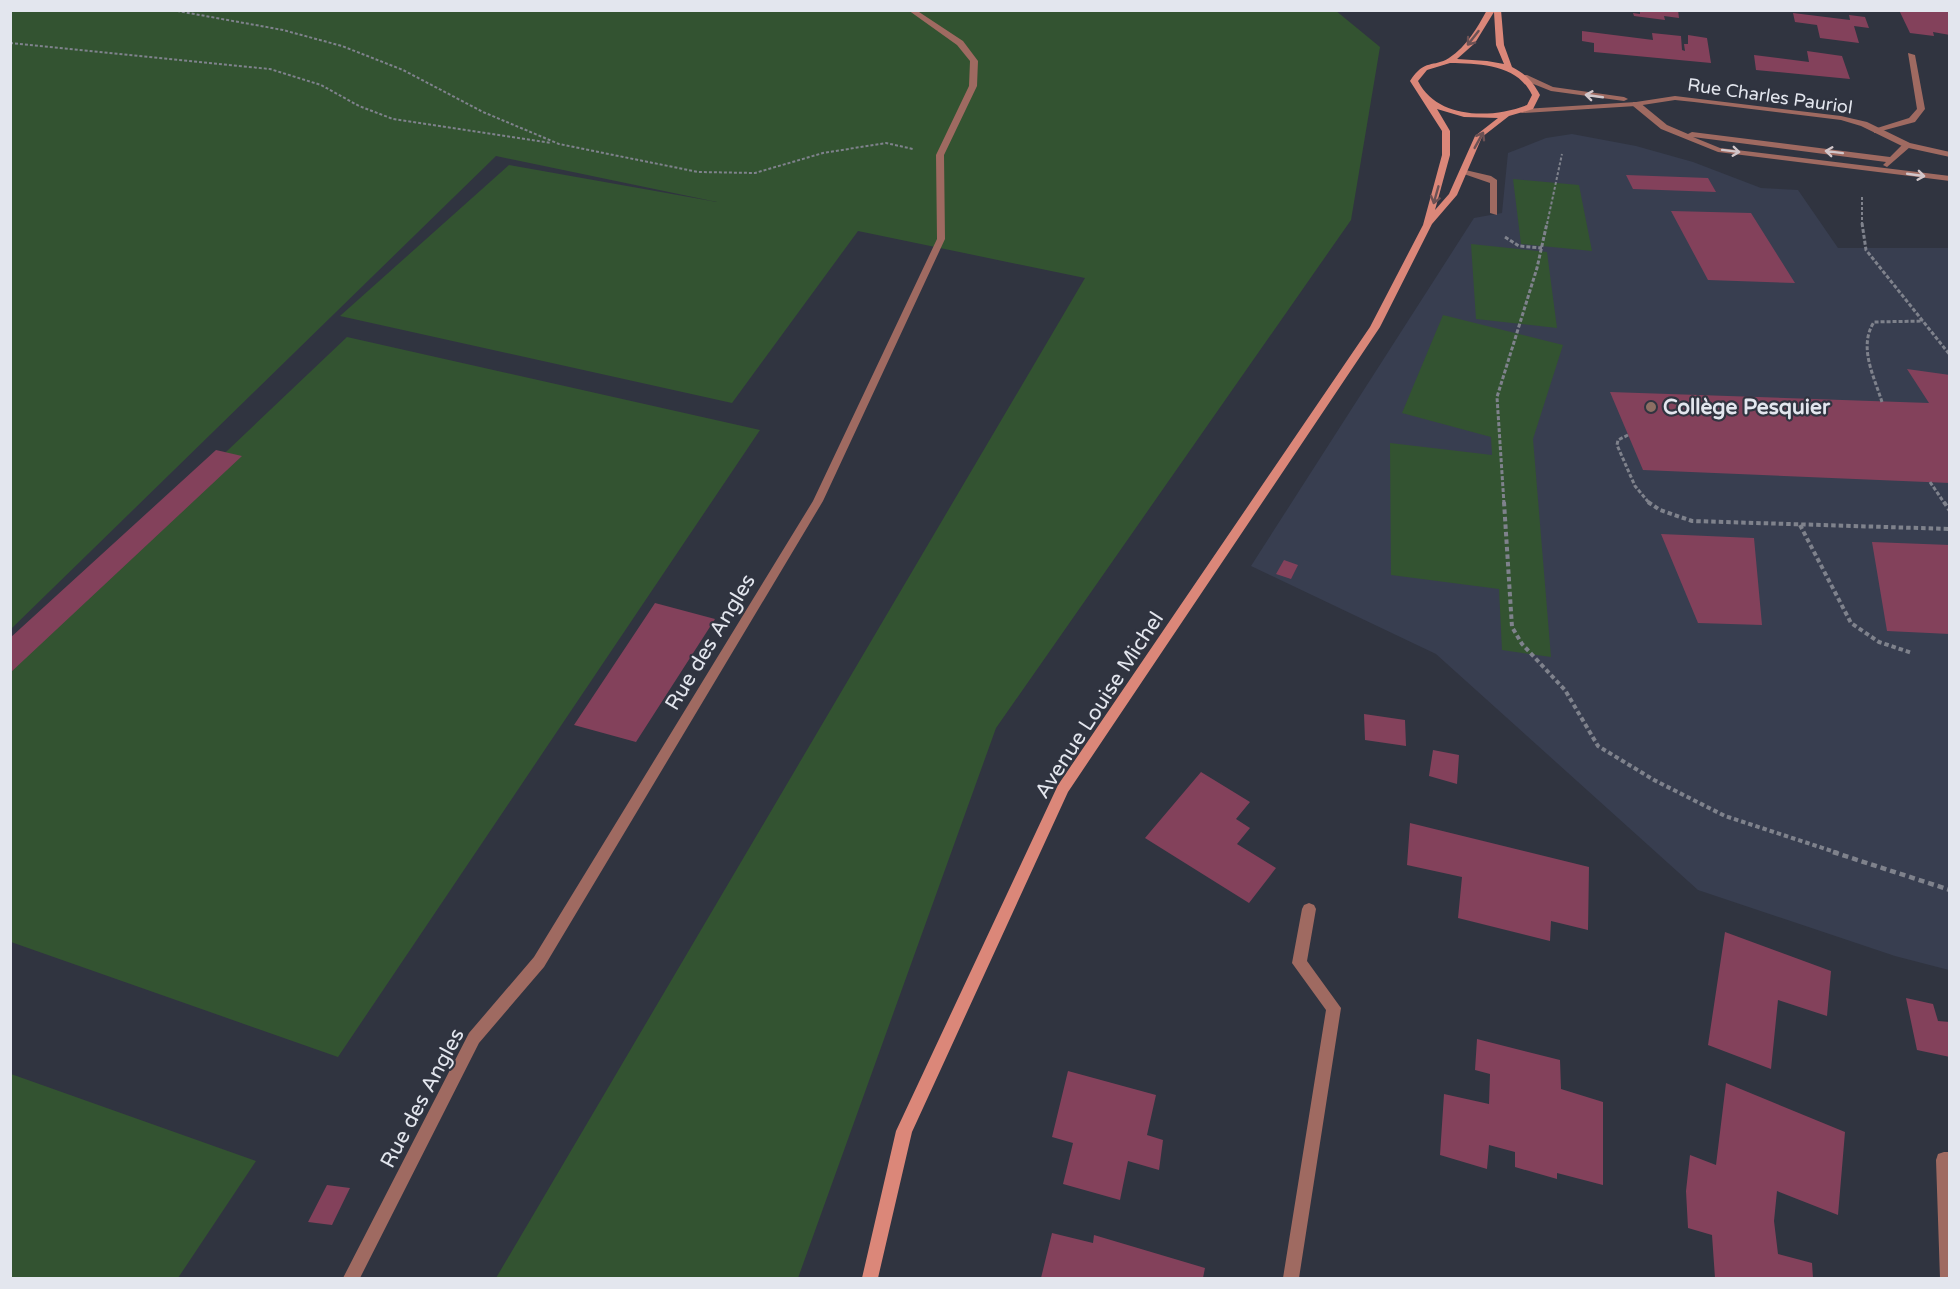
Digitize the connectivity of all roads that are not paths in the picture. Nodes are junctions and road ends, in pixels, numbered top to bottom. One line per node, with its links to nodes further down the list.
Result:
1 (911, 10): 25 (street, Rue des Angles)
2 (1491, 10): 5 (street, one-way to 5)
3 (1497, 10): 6 (street)
4 (1911, 55): 13 (street)
5 (1450, 61): 6 (street); 8 (street, Avenue Louise Michel)
6 (1509, 69): 7 (street)
7 (1524, 77): 9 (street, one-way to 7); 11 (street)
8 (1428, 101): 12 (street); 22 (street, Avenue Louise Michel, one-way to 22)
9 (1653, 101): 10 (street); 13 (street, Rue Charles Pauriol)
10 (1636, 105): 11 (street); 14 (street)
11 (1522, 111): 12 (street)
12 (1506, 116): 18 (street, Avenue Louise Michel, one-way to 12)
13 (1877, 131): 15 (street, Rue Charles Pauriol)
14 (1676, 132): 17 (street, one-way to 14); 19 (street, one-way to 19)
15 (1907, 145): 16 (street, Rue Charles Pauriol); 17 (street)
16 (1950, 155)
17 (1892, 159): 19 (street)
18 (1464, 171): 21 (street); 22 (street, Avenue Louise Michel)
19 (1882, 171): 20 (street, one-way to 20)
20 (1950, 179)
21 (1494, 213)
22 (1427, 225): 26 (street, Avenue Louise Michel)
23 (1309, 909): 27 (street)
24 (1950, 1160): 28 (street)
25 (351, 1278)
26 (870, 1278)
27 (1291, 1278)
28 (1948, 1278)

